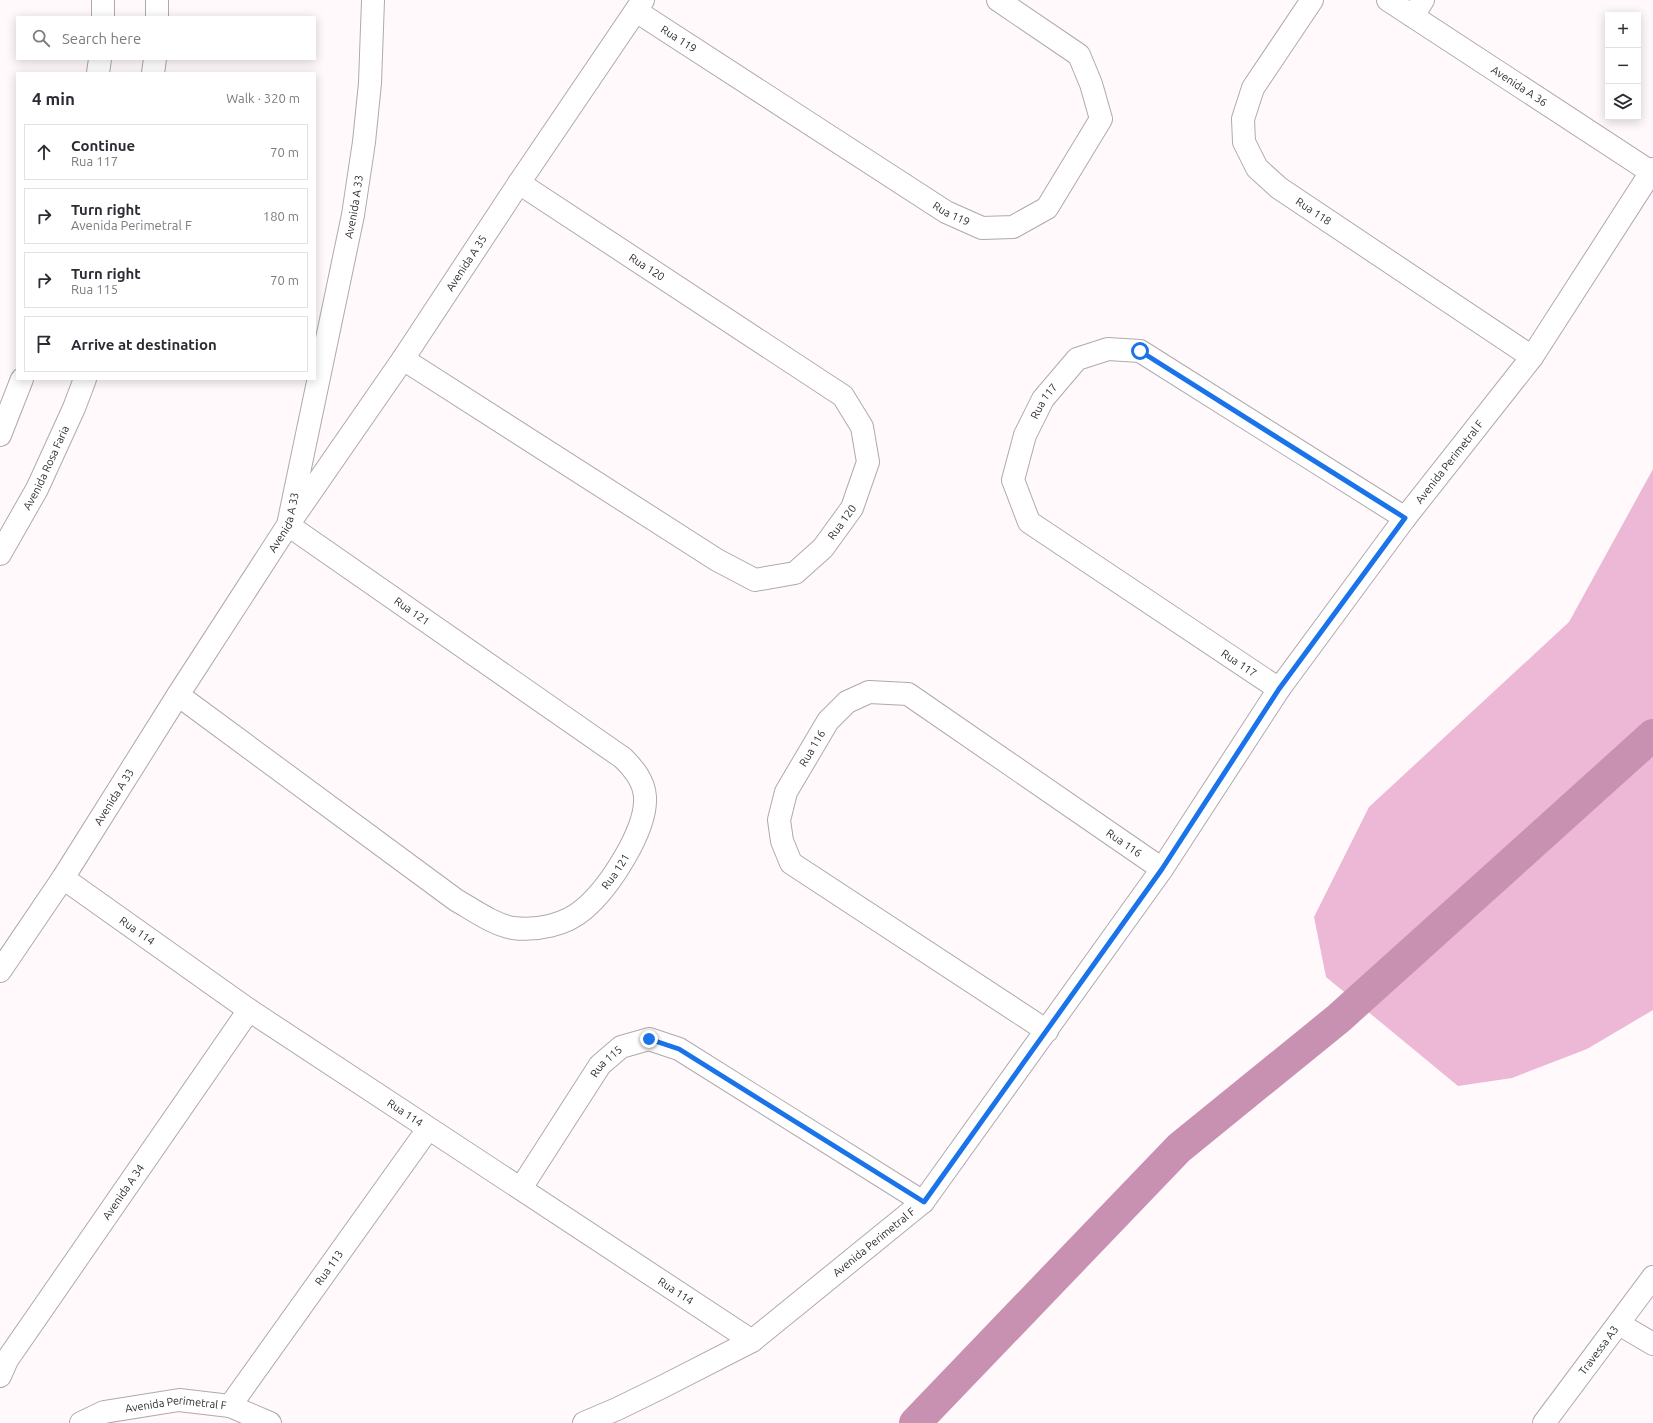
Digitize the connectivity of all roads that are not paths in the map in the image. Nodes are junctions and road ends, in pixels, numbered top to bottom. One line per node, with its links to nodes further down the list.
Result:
1 (103, 0): 9 (street)
2 (157, 0): 10 (street)
3 (373, 0): 23 (street, Avenida A 33)
4 (998, 0): 7 (street, Rua 119)
5 (1312, 0): 17 (street, Rua 118)
6 (1388, 0): 8 (street, Avenida A 36)
7 (640, 5): 16 (street, Avenida A 35)
8 (1418, 8): 15 (street, Avenida A 36)
9 (103, 16)
10 (157, 16)
11 (100, 60): 13 (street)
12 (155, 60): 14 (street)
13 (98, 72)
14 (154, 72)
15 (1652, 171): 17 (street, Avenida Perimetral F)
16 (518, 183): 18 (street, Avenida A 35); 18 (street, Rua 120)
17 (1532, 357): 22 (street, Avenida Perimetral F)
18 (403, 359): 23 (street, Avenida A 35)
19 (22, 380): 21 (street)
20 (85, 380): 24 (street, Avenida Rosa Faria)
21 (0, 435)
22 (1405, 518): 25 (street, Avenida Perimetral F); 25 (street, Rua 117)
23 (288, 526): 26 (street, Avenida A 33); 26 (street, Rua 121)
24 (0, 554)
25 (1279, 689): 27 (street, Avenida Perimetral F)
26 (178, 695): 28 (street, Avenida A 33)
27 (1162, 869): 31 (street, Avenida Perimetral F); 31 (street, Rua 116)
28 (63, 878): 29 (street, Avenida A 33); 30 (street, Rua 114)
29 (0, 971)
30 (249, 1010): 32 (street, Rua 114); 39 (street, Avenida A 34)
31 (1047, 1031): 34 (street, Avenida Perimetral F)
32 (428, 1129): 33 (street, Rua 114); 40 (street, Rua 113)
33 (520, 1188): 34 (street, Rua 115); 37 (street, Rua 114)
34 (924, 1202): 37 (street, Avenida Perimetral F)
35 (1653, 1277): 36 (street, Travessa A3)
36 (1619, 1324): 38 (street); 44 (street, Travessa A3)
37 (752, 1341): 43 (street, Avenida Perimetral F)
38 (1653, 1344)
39 (0, 1376)
40 (230, 1406): 41 (street, Avenida Perimetral F); 42 (street, Avenida Perimetral F)
41 (81, 1423)
42 (270, 1423)
43 (584, 1423)
44 (1544, 1423)

